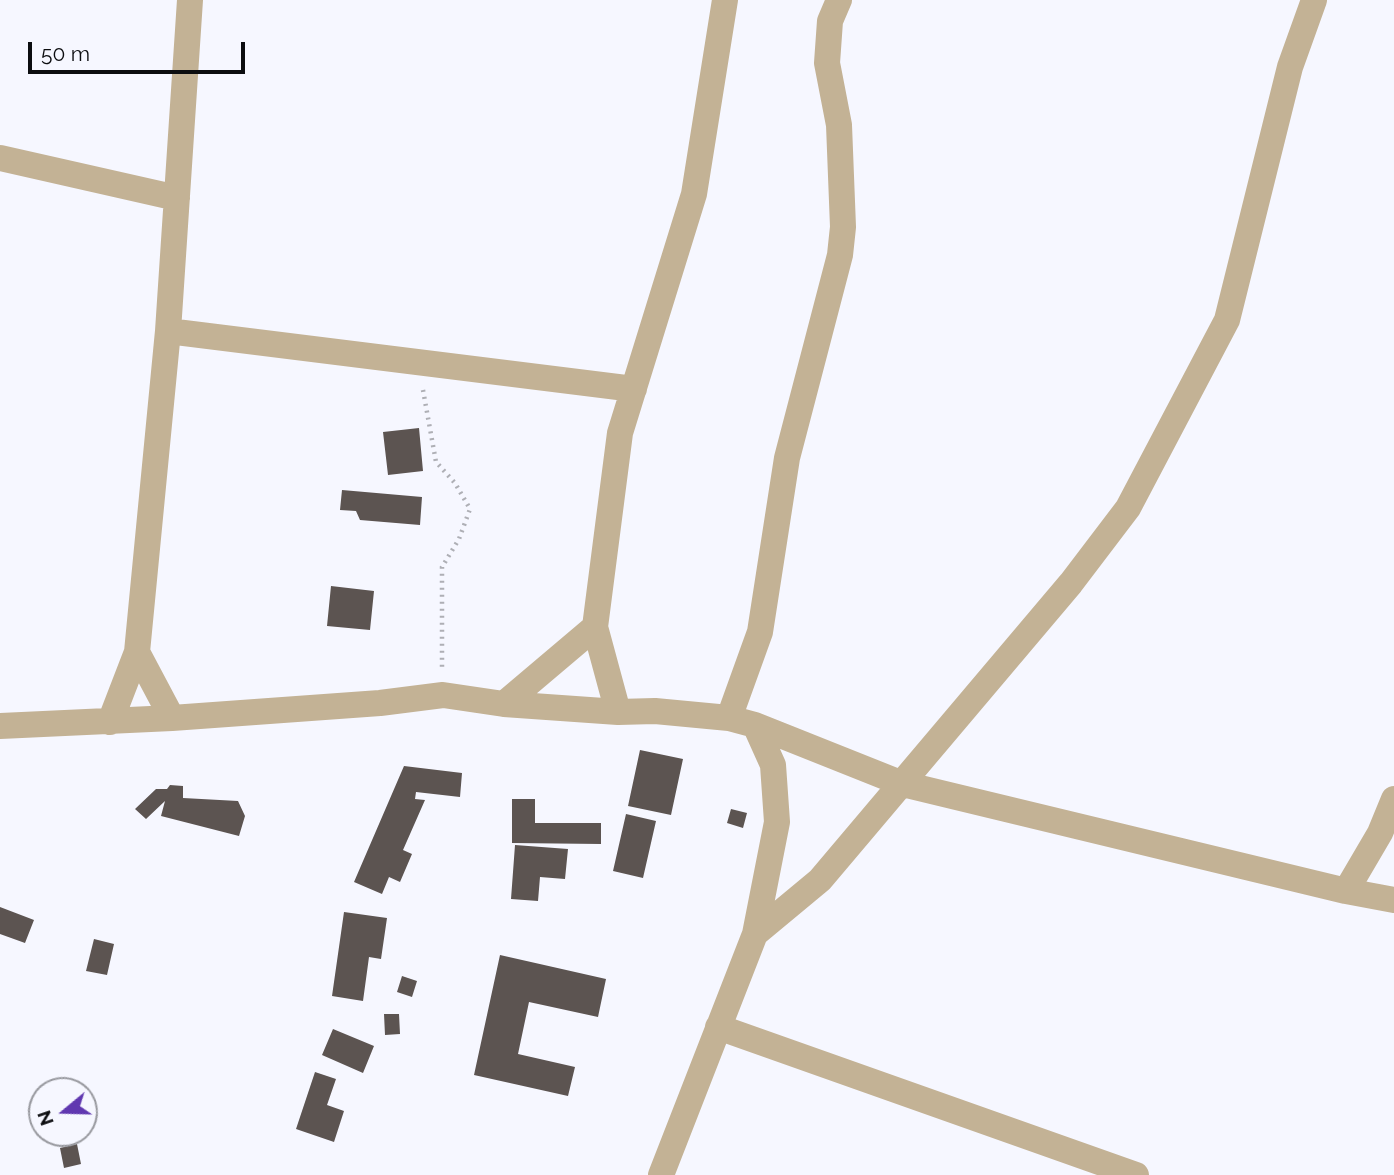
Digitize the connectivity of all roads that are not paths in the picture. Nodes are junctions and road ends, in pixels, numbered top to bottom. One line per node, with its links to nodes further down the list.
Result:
1 (190, 0): 6 (street)
2 (725, 0): 8 (street)
3 (839, 0): 14 (street)
4 (1314, 0): 18 (street)
5 (0, 158): 6 (street)
6 (177, 198): 7 (street)
7 (168, 331): 8 (street); 10 (street)
8 (634, 389): 9 (street)
9 (595, 627): 11 (street); 12 (street)
10 (137, 652): 13 (street); 15 (street)
11 (504, 704): 12 (street); 13 (street)
12 (618, 712): 14 (street)
13 (172, 718): 15 (street)
14 (729, 718): 16 (street)
15 (110, 722): 17 (street)
16 (755, 725): 18 (street); 22 (street)
17 (0, 726)
18 (903, 784): 20 (street); 22 (street)
19 (1394, 799): 20 (street)
20 (1346, 891): 21 (street)
21 (1394, 900)
22 (755, 934): 23 (street)
23 (718, 1027): 24 (street); 25 (street)
24 (661, 1175)
25 (1136, 1175)

